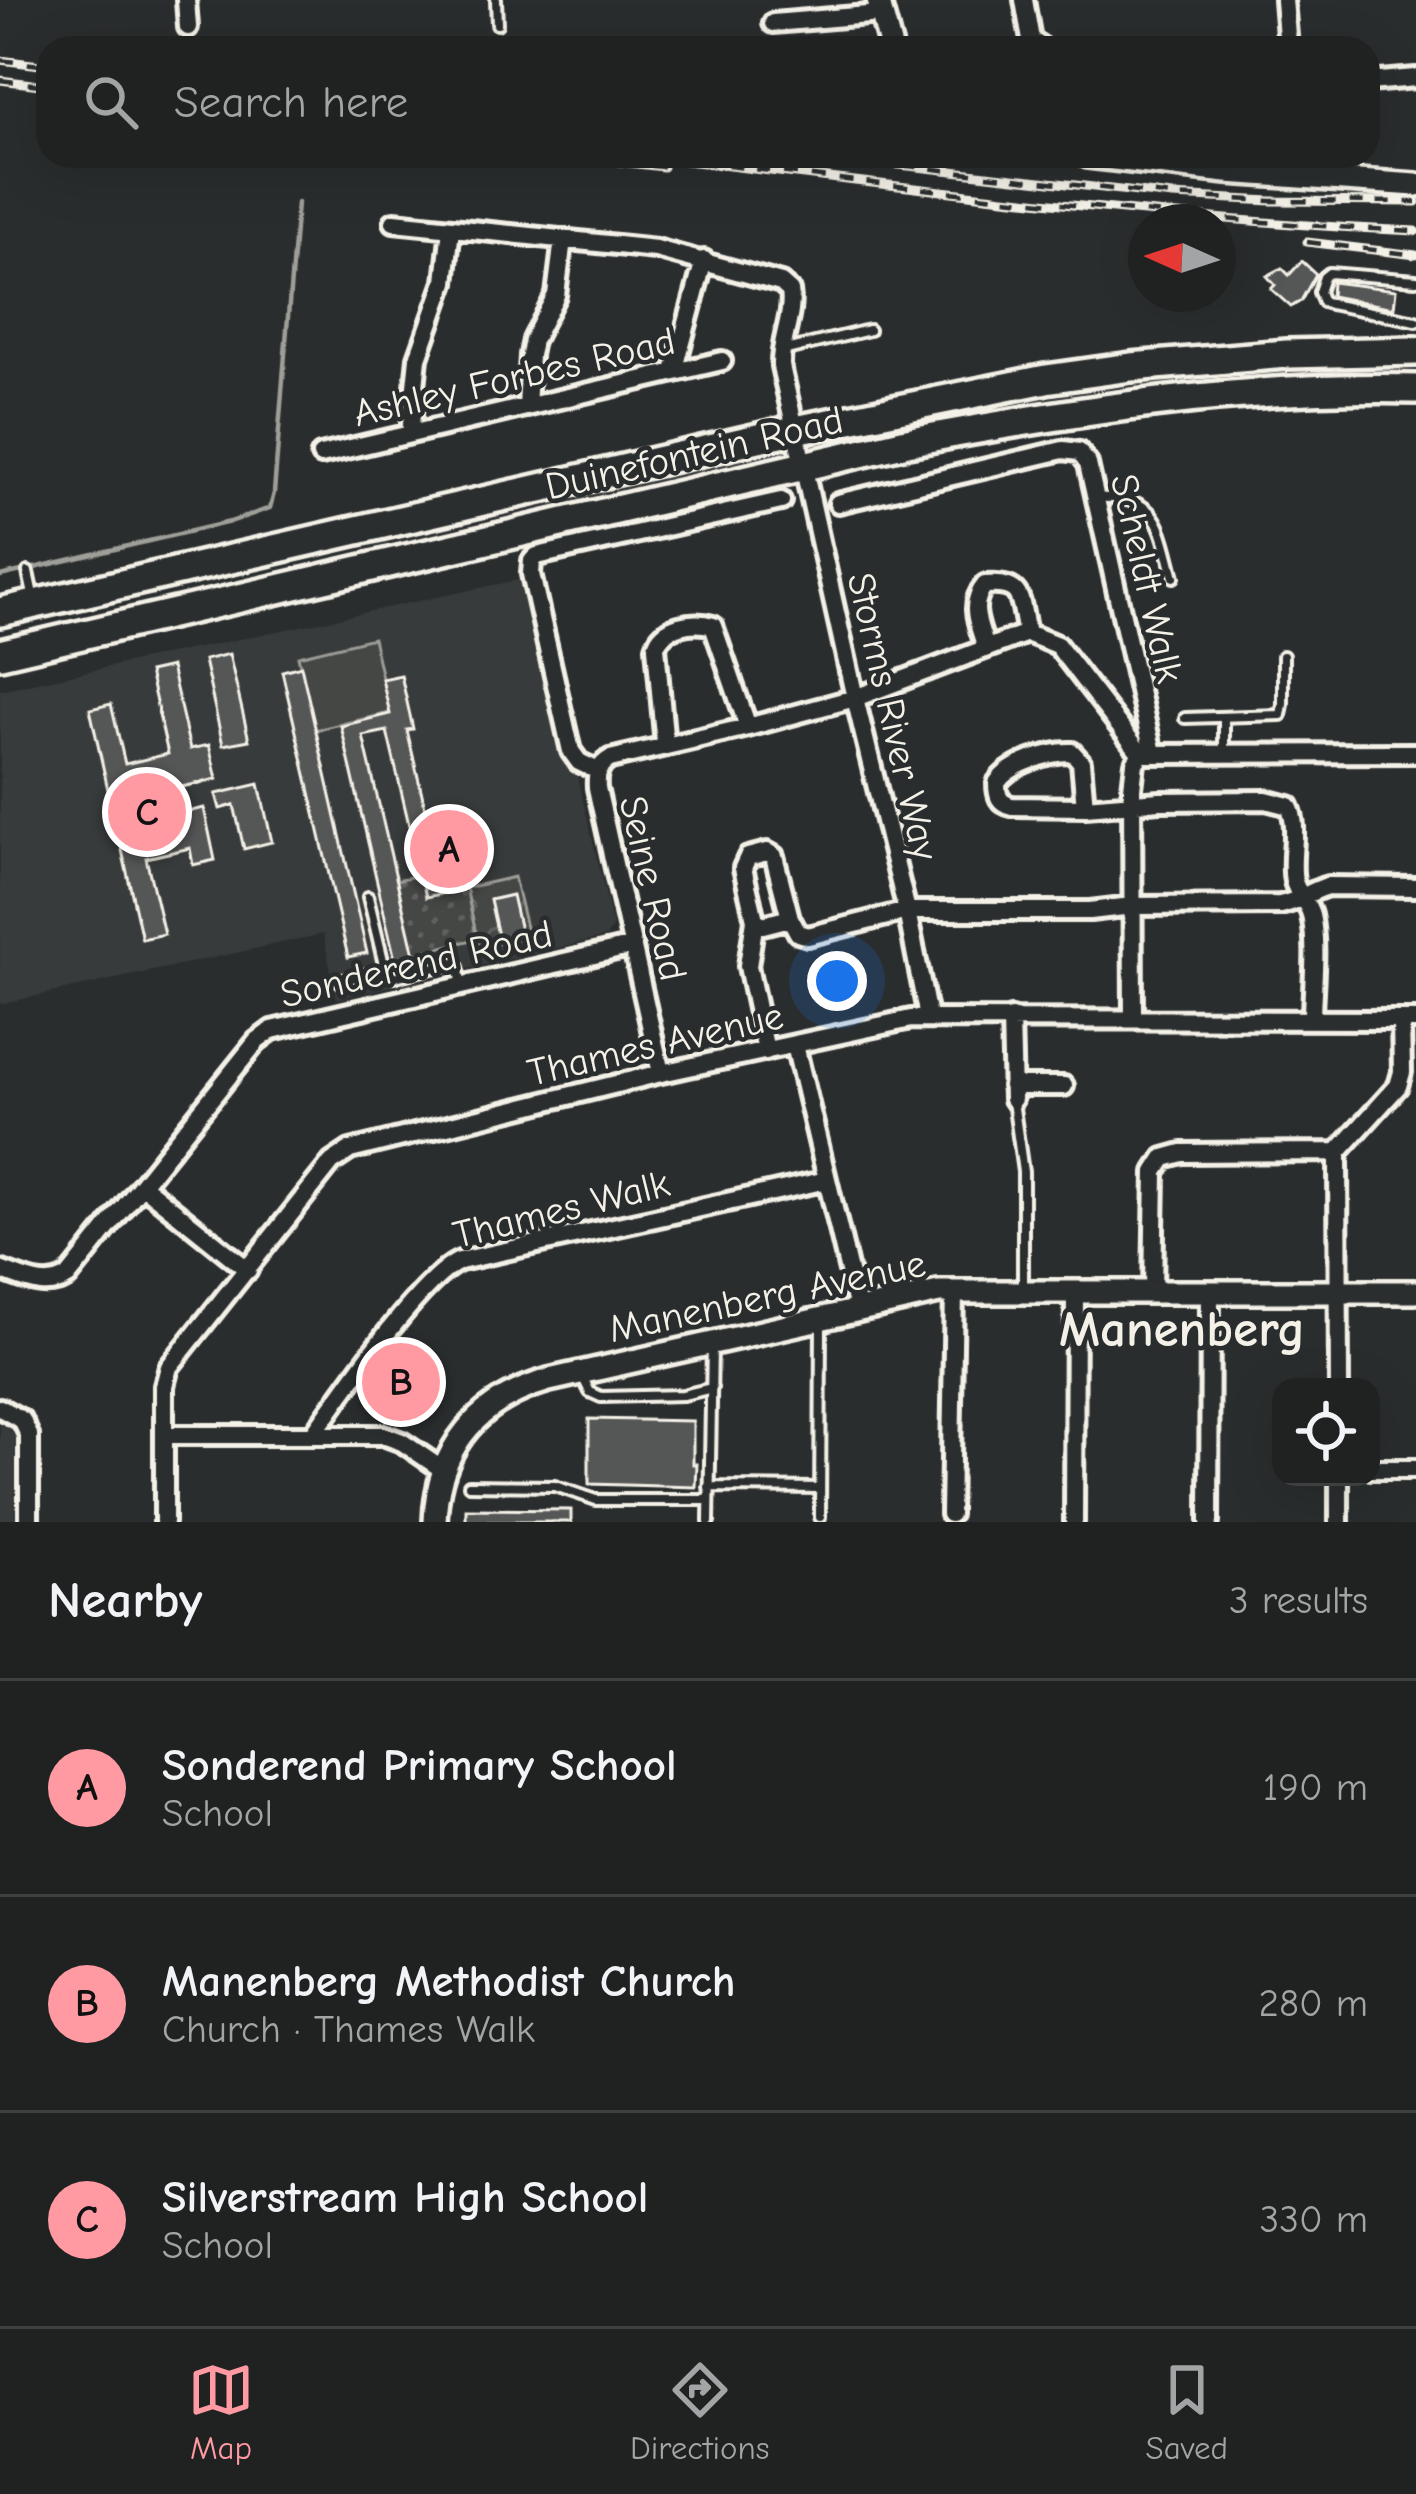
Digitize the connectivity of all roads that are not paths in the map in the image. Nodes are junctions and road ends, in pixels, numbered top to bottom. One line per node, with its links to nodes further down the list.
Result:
1 (186, 0): 8 (street)
2 (496, 0): 7 (lane)
3 (1024, 0): 10 (street)
4 (1284, 0): 11 (street)
5 (879, 7): 6 (street); 9 (street)
6 (773, 23)
7 (497, 24)
8 (188, 27)
9 (887, 36)
10 (1029, 36)
11 (1287, 36)
12 (1416, 78): 13 (street)
13 (1380, 81)
14 (1305, 168): 15 (street)
15 (1416, 185)
16 (394, 222): 17 (street)
17 (451, 228): 18 (street); 30 (street)
18 (562, 239): 19 (street); 28 (street)
19 (704, 260): 23 (street, Storms River Way); 26 (street)
20 (1416, 280): 21 (lane)
21 (1416, 321)
22 (868, 330): 23 (lane)
23 (781, 351): 29 (street, Storms River Way)
24 (1416, 352): 27 (lane); 29 (main road, Duinefontein Road)
25 (722, 362): 26 (street, Ashley Forbes Road)
26 (674, 372): 28 (street, Ashley Forbes Road)
27 (1415, 389): 32 (main road, Duinefontein Road)
28 (526, 406): 30 (street, Ashley Forbes Road)
29 (795, 430): 32 (street, Storms River Way); 38 (main road, Duinefontein Road)
30 (410, 434): 31 (street, Ashley Forbes Road)
31 (321, 455)
32 (803, 466): 41 (main road, Duinefontein Road); 45 (street, Storms River Way)
33 (1096, 498): 35 (street, Scheldt Walk); 37 (lane); 51 (street, Scheldt Walk)
34 (781, 501): 53 (street)
35 (838, 503)
36 (28, 572): 38 (lane)
37 (1174, 577)
38 (35, 604): 39 (main road, Duinefontein Road); 41 (lane)
39 (0, 612)
40 (1027, 633): 42 (street, Seine Road); 42 (street); 51 (street)
41 (44, 644): 43 (main road, Duinefontein Road)
42 (986, 648): 45 (street, Seine Road)
43 (0, 654)
44 (1283, 656): 47 (lane)
45 (855, 698): 48 (street, Seine Road); 60 (street, Storms River Way)
46 (1185, 718): 47 (lane)
47 (1224, 718): 50 (lane)
48 (748, 727): 49 (street, Seine Road); 49 (street)
49 (665, 746): 53 (street, Seine Road)
50 (1224, 752): 51 (street); 52 (street)
51 (1147, 753): 54 (street)
52 (1416, 753)
53 (598, 771): 63 (street, Seine Road)
54 (1132, 803): 55 (street); 58 (street); 59 (street)
55 (1084, 807): 55 (street)
56 (1416, 887): 58 (street)
57 (368, 897): 64 (lane)
58 (1302, 897): 59 (street); 70 (street)
59 (1132, 906): 60 (street); 69 (street)
60 (907, 911): 61 (street); 67 (street, Storms River Way)
61 (790, 918): 62 (street); 62 (street)
62 (755, 920): 73 (street)
63 (633, 946): 66 (street, Sonderend Road); 74 (street, Seine Road)
64 (385, 970): 65 (lane); 66 (lane)
65 (339, 981)
66 (462, 986): 79 (street, Sonderend Road)
67 (928, 1017): 68 (street, Thames Avenue); 72 (street, Thames Avenue)
68 (1011, 1018): 69 (street, Thames Avenue); 76 (street)
69 (1133, 1019): 70 (street, Thames Avenue)
70 (1312, 1020): 71 (street, Thames Avenue)
71 (1409, 1020): 77 (street)
72 (795, 1046): 73 (street, Thames Avenue); 78 (street)
73 (766, 1051): 74 (street, Thames Avenue)
74 (661, 1073): 81 (street, Thames Avenue)
75 (1064, 1086): 76 (street)
76 (1012, 1092): 84 (lane)
77 (1338, 1152): 85 (street); 87 (street)
78 (826, 1180): 89 (street); 96 (street, Thames Walk)
79 (142, 1185): 80 (street, Sonderend Road); 81 (street)
80 (0, 1270)
81 (248, 1270): 97 (street, Thames Avenue)
82 (1075, 1290): 84 (street, Manenberg Avenue); 85 (street, Manenberg Avenue); 112 (street)
83 (954, 1291): 84 (street, Manenberg Avenue); 89 (street, Manenberg Avenue); 106 (street)
84 (1023, 1291)
85 (1153, 1291): 86 (street, Manenberg Avenue)
86 (1210, 1291): 87 (street, Manenberg Avenue); 113 (street)
87 (1339, 1292): 88 (street, Manenberg Avenue); 93 (street)
88 (1416, 1292)
89 (858, 1309): 90 (street, Manenberg Avenue)
90 (820, 1318): 91 (street, Manenberg Avenue); 104 (lane)
91 (712, 1342): 92 (street, Manenberg Avenue); 94 (lane)
92 (580, 1373): 94 (lane); 100 (street, Manenberg Avenue)
93 (1339, 1378)
94 (712, 1388): 103 (lane)
95 (0, 1408): 108 (street)
96 (314, 1433): 97 (street); 100 (street)
97 (164, 1435): 109 (street, Thames Avenue)
98 (1380, 1469): 99 (street)
99 (1416, 1469)
100 (443, 1470): 110 (street, Manenberg Avenue)
101 (469, 1485): 105 (lane)
102 (1339, 1486): 114 (street)
103 (710, 1487): 104 (lane); 105 (lane)
104 (820, 1488): 107 (lane)
105 (709, 1500): 111 (lane)
106 (950, 1514)
107 (820, 1517)
108 (29, 1522)
109 (164, 1522)
110 (435, 1522)
111 (709, 1522)
112 (1074, 1522)
113 (1209, 1522)
114 (1339, 1522)

